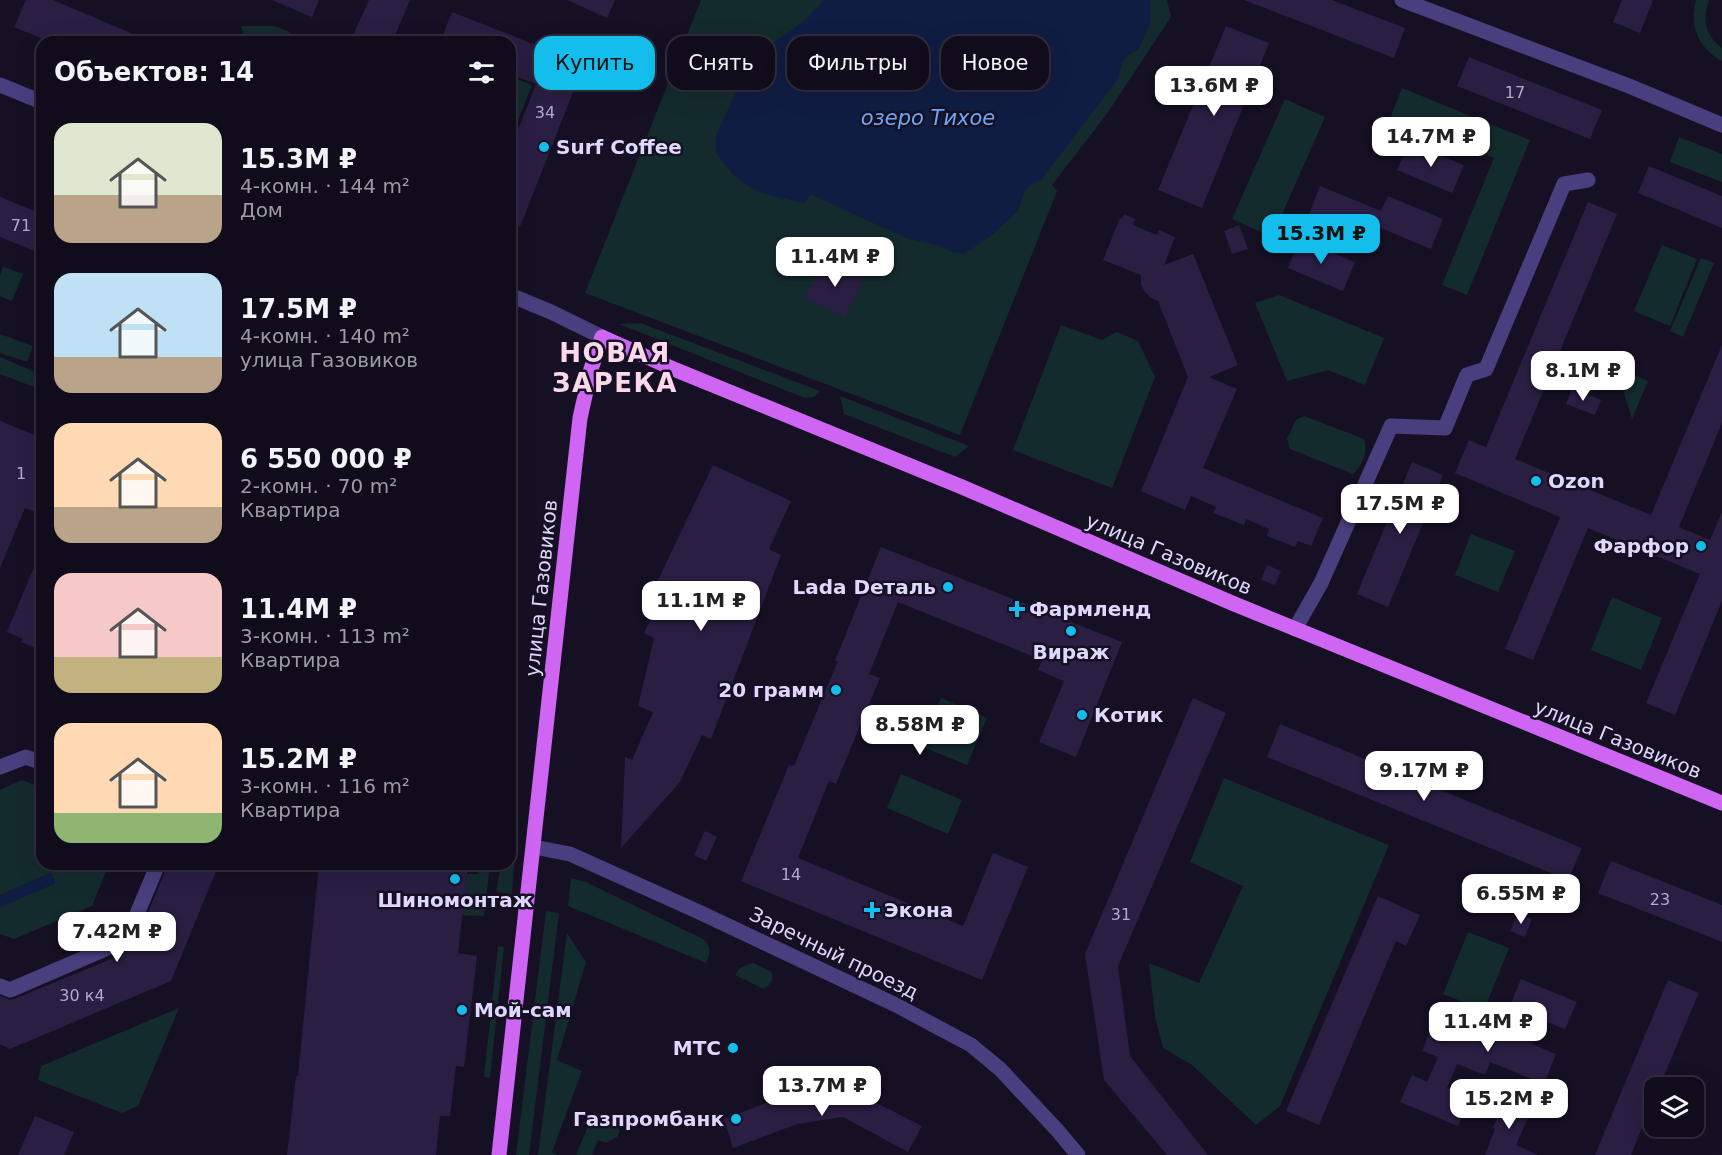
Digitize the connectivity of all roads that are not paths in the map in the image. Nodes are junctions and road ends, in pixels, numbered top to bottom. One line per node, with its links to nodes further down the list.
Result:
1 (1402, 0): 4 (street)
2 (0, 85): 3 (street)
3 (36, 100)
4 (1722, 125)
5 (1588, 180): 8 (street)
6 (516, 297): 7 (street, улица Газовиков)
7 (602, 337): 8 (main road, улица Газовиков); 12 (main road, улица Газовиков)
8 (1295, 629): 11 (main road, улица Газовиков)
9 (36, 761): 10 (street)
10 (0, 767)
11 (1722, 803)
12 (534, 847): 15 (main road, улица Газовиков); 16 (street, Заречный проезд)
13 (155, 870): 14 (street)
14 (0, 986)
15 (499, 1155)
16 (1078, 1155)

